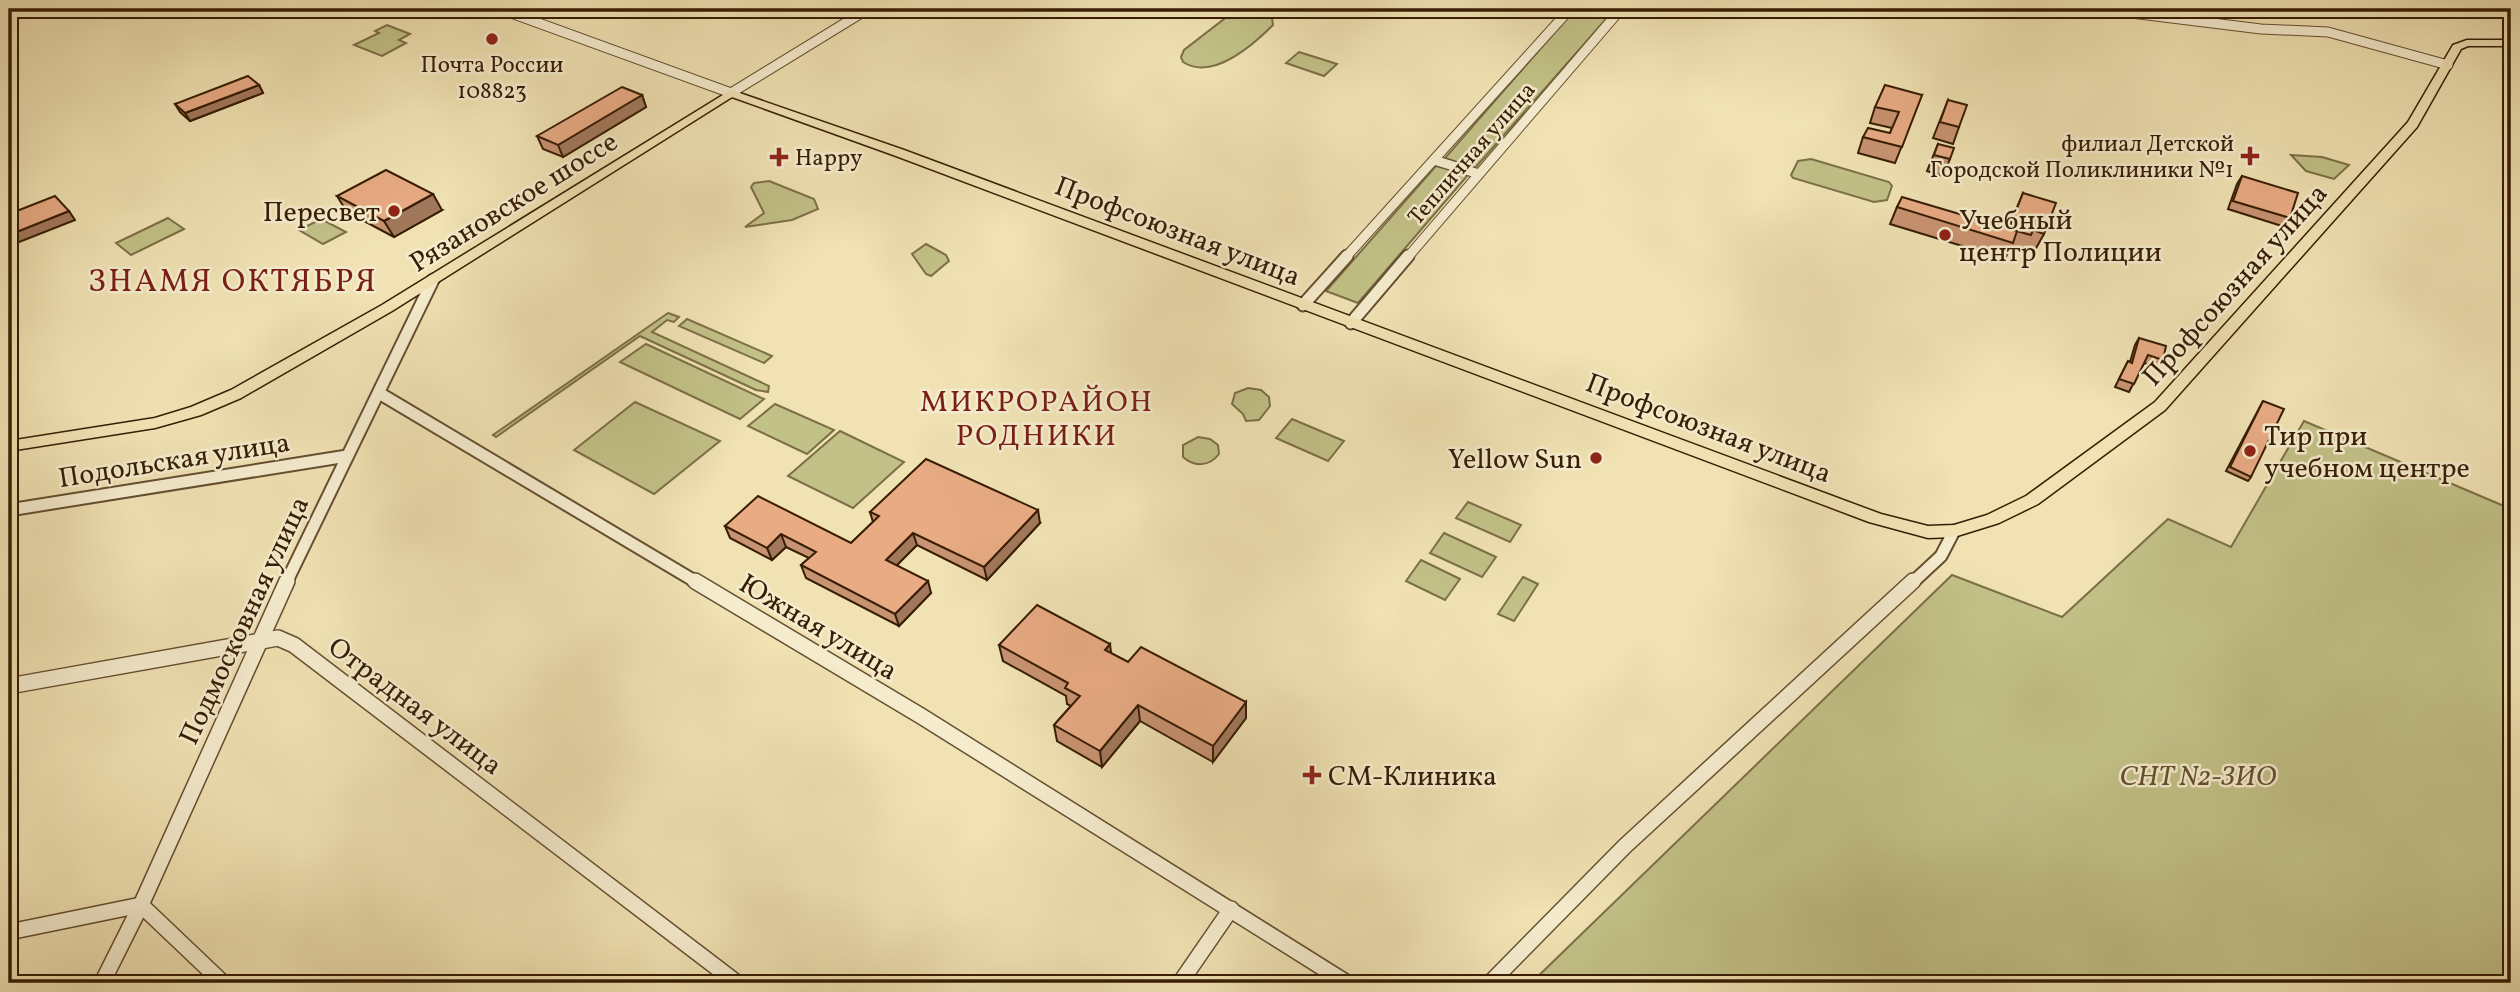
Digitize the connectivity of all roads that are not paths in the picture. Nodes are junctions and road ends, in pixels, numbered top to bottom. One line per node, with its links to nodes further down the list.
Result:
1 (500, 9): 8 (street)
2 (868, 9): 8 (street, Рязановское шоссе)
3 (1570, 9): 9 (street, Тепличная улица)
4 (1621, 9): 10 (street, Тепличная улица)
5 (2099, 9): 7 (street)
6 (2511, 43): 7 (main road, Профсоюзная улица)
7 (2448, 65): 18 (main road, Профсоюзная улица)
8 (731, 93): 11 (main road, Рязановское шоссе); 12 (main road, Профсоюзная улица)
9 (1434, 160): 10 (street); 12 (street, Тепличная улица)
10 (1479, 174): 13 (street, Тепличная улица)
11 (433, 280): 14 (street, Подмосковная улица); 15 (main road, Рязановское шоссе)
12 (1303, 305): 13 (main road, Профсоюзная улица)
13 (1351, 323): 18 (main road, Профсоюзная улица)
14 (379, 393): 16 (street, Подмосковная улица); 22 (street, Южная улица)
15 (9, 446)
16 (347, 456): 17 (street, Подольская улица); 19 (street, Подмосковная улица)
17 (9, 510)
18 (1954, 531): 29 (street)
19 (258, 640): 20 (street, Отрадная улица); 21 (street, Подмосковная улица); 26 (street, Отрадная улица)
20 (9, 685)
21 (141, 905): 23 (street); 24 (street, Подмосковная улица); 25 (street)
22 (1231, 909): 27 (street); 28 (street, Южная улица)
23 (9, 932)
24 (102, 983)
25 (223, 983)
26 (737, 983)
27 (1180, 983)
28 (1347, 983)
29 (1490, 983)

